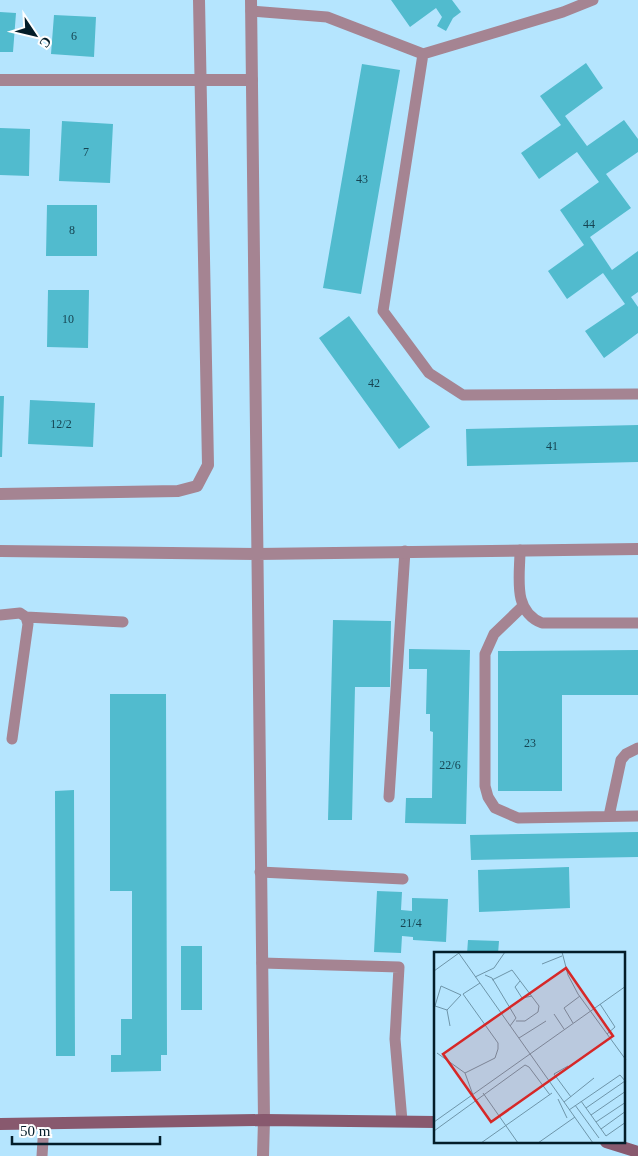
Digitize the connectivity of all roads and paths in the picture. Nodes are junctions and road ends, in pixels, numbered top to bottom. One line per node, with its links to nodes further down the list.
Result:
1 (199, 0): 7 (street)
2 (593, 0): 4 (lane)
3 (251, 5): 4 (lane); 6 (street)
4 (423, 54): 8 (lane)
5 (0, 80): 7 (street)
6 (252, 80): 7 (street); 14 (street)
7 (200, 81): 9 (street)
8 (638, 394)
9 (0, 494)
10 (638, 549): 12 (street)
11 (0, 550): 14 (street)
12 (520, 550): 13 (street); 15 (lane)
13 (405, 551): 14 (street); 22 (lane)
14 (257, 554): 25 (street)
15 (522, 607): 19 (lane); 23 (lane)
16 (0, 615): 17 (lane)
17 (26, 617): 18 (lane); 20 (lane)
18 (122, 622)
19 (638, 623)
20 (12, 739)
21 (638, 748): 23 (lane)
22 (389, 797)
23 (609, 816): 24 (lane)
24 (638, 816)
25 (260, 872): 26 (lane); 27 (street)
26 (403, 879)
27 (262, 963): 28 (street); 29 (lane)
28 (264, 1120): 29 (main road); 32 (main road); 36 (street)
29 (402, 1121): 30 (main road)
30 (434, 1122)
31 (0, 1124): 32 (main road)
32 (44, 1124): 35 (lane)
33 (612, 1144): 34 (main road)
34 (638, 1152)
35 (42, 1156)
36 (263, 1156)

